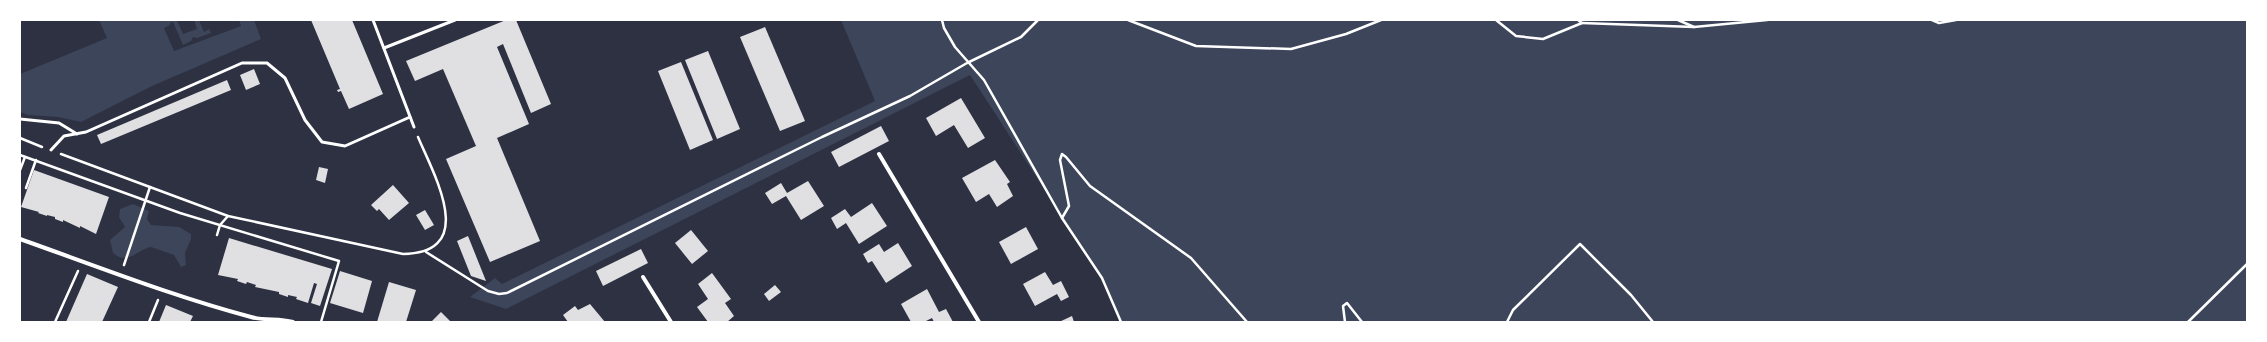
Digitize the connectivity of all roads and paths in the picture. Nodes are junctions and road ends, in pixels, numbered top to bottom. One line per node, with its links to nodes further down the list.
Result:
1 (373, 20): 16 (lane)
2 (455, 20): 16 (lane)
3 (942, 20): 17 (path)
4 (1037, 20): 17 (path)
5 (1128, 20): 6 (path)
6 (1381, 20)
7 (1496, 20): 14 (path)
8 (1578, 20): 14 (path)
9 (1678, 20): 15 (path)
10 (1767, 20): 13 (path)
11 (1932, 20): 12 (path)
12 (1956, 20)
13 (1730, 22): 15 (path)
14 (1582, 23): 15 (path)
15 (1694, 27)
16 (384, 48): 18 (lane)
17 (967, 63): 33 (path); 37 (path)
18 (410, 117): 20 (lane); 21 (lane)
19 (20, 119): 21 (lane)
20 (414, 127): 37 (path)
21 (78, 134): 23 (lane)
22 (20, 138): 23 (path)
23 (50, 150): 29 (path)
24 (879, 154): 48 (street)
25 (20, 155): 26 (path)
26 (24, 157): 27 (path); 28 (path)
27 (36, 160): 30 (path); 31 (path)
28 (20, 170)
29 (150, 187): 31 (path); 32 (path)
30 (26, 188)
31 (146, 200): 34 (path); 40 (path)
32 (228, 216): 34 (path); 37 (path)
33 (1062, 218): 49 (path); 50 (path)
34 (220, 225): 35 (path); 46 (path)
35 (217, 235)
36 (20, 238): 38 (street)
37 (426, 252)
38 (82, 261): 40 (street); 43 (path)
39 (2247, 264): 55 (path)
40 (120, 275): 42 (street)
41 (643, 277): 47 (street)
42 (162, 290): 44 (path); 45 (street)
43 (55, 322)
44 (149, 322)
45 (293, 322)
46 (320, 322)
47 (671, 322)
48 (979, 322)
49 (1121, 322)
50 (1247, 322)
51 (1345, 322): 52 (path)
52 (1362, 322)
53 (1507, 322): 54 (path)
54 (1653, 322)
55 (2188, 322)

